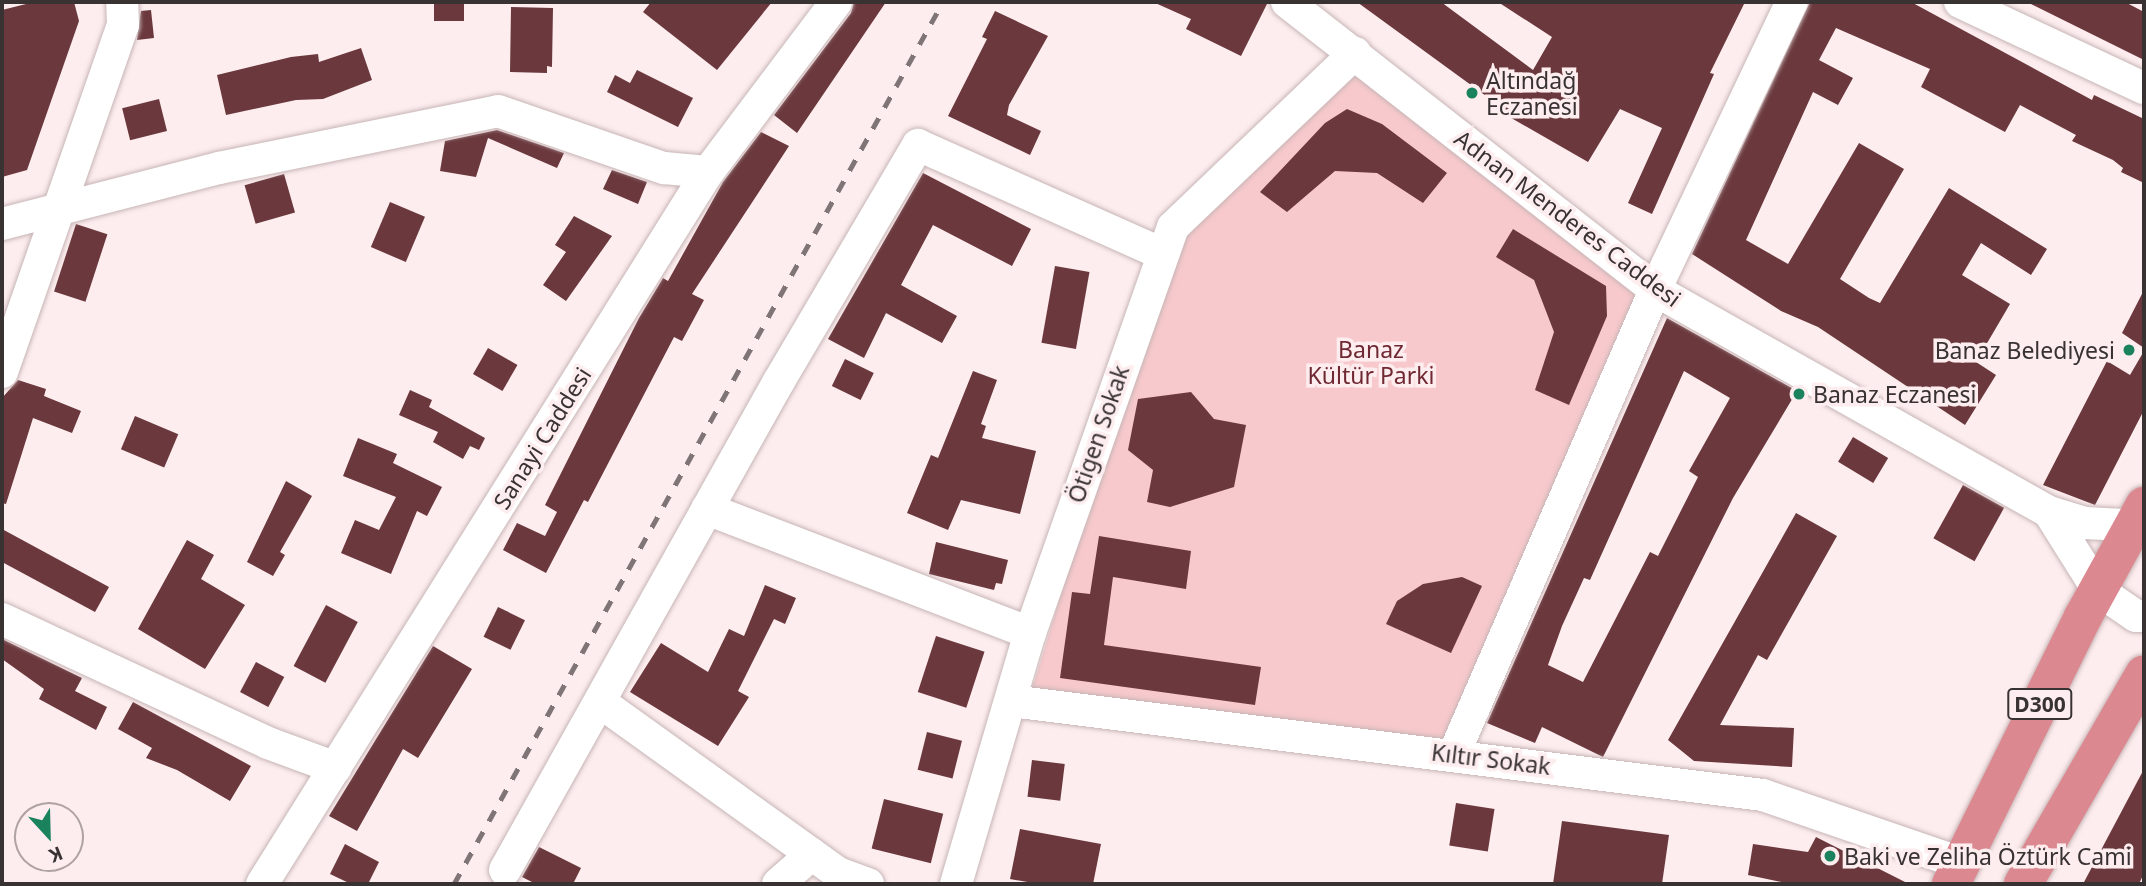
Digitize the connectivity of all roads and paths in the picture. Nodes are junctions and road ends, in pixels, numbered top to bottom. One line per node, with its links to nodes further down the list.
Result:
1 (122, 2): 9 (street)
2 (836, 2): 8 (street, Sanayi Caddesi)
3 (1287, 2): 6 (street, Adnan Menderes Caddesi)
4 (1792, 2): 12 (street)
5 (1960, 2): 7 (street)
6 (1355, 53): 11 (street, Ötigen Sokak); 12 (street, Adnan Menderes Caddesi)
7 (2144, 88)
8 (708, 172): 9 (street); 25 (street, Sanayi Caddesi)
9 (55, 211): 10 (street); 13 (street)
10 (2, 224)
11 (1163, 254): 14 (street); 20 (street, Ötigen Sokak)
12 (1655, 290): 15 (street, Adnan Menderes Caddesi); 24 (street)
13 (2, 372)
14 (707, 509): 20 (street); 23 (street)
15 (2049, 512): 16 (street, Adnan Menderes Caddesi); 17 (street)
16 (2141, 519): 17 (highway, D300)
17 (2098, 590): 18 (street); 28 (highway, D300)
18 (2144, 616)
19 (2, 619): 25 (street)
20 (1030, 633): 22 (street, Ötigen Sokak)
21 (2144, 674): 33 (highway)
22 (1010, 701): 24 (street, Kıltır Sokak); 32 (street, Ötigen Sokak)
23 (600, 702): 26 (street); 27 (street)
24 (1454, 754): 28 (street, Kıltır Sokak)
25 (336, 768): 29 (street, Sanayi Caddesi)
26 (812, 854): 30 (street); 31 (street)
27 (505, 870)
28 (1956, 874)
29 (262, 884)
30 (778, 884)
31 (868, 884)
32 (956, 884)
33 (2023, 884)

